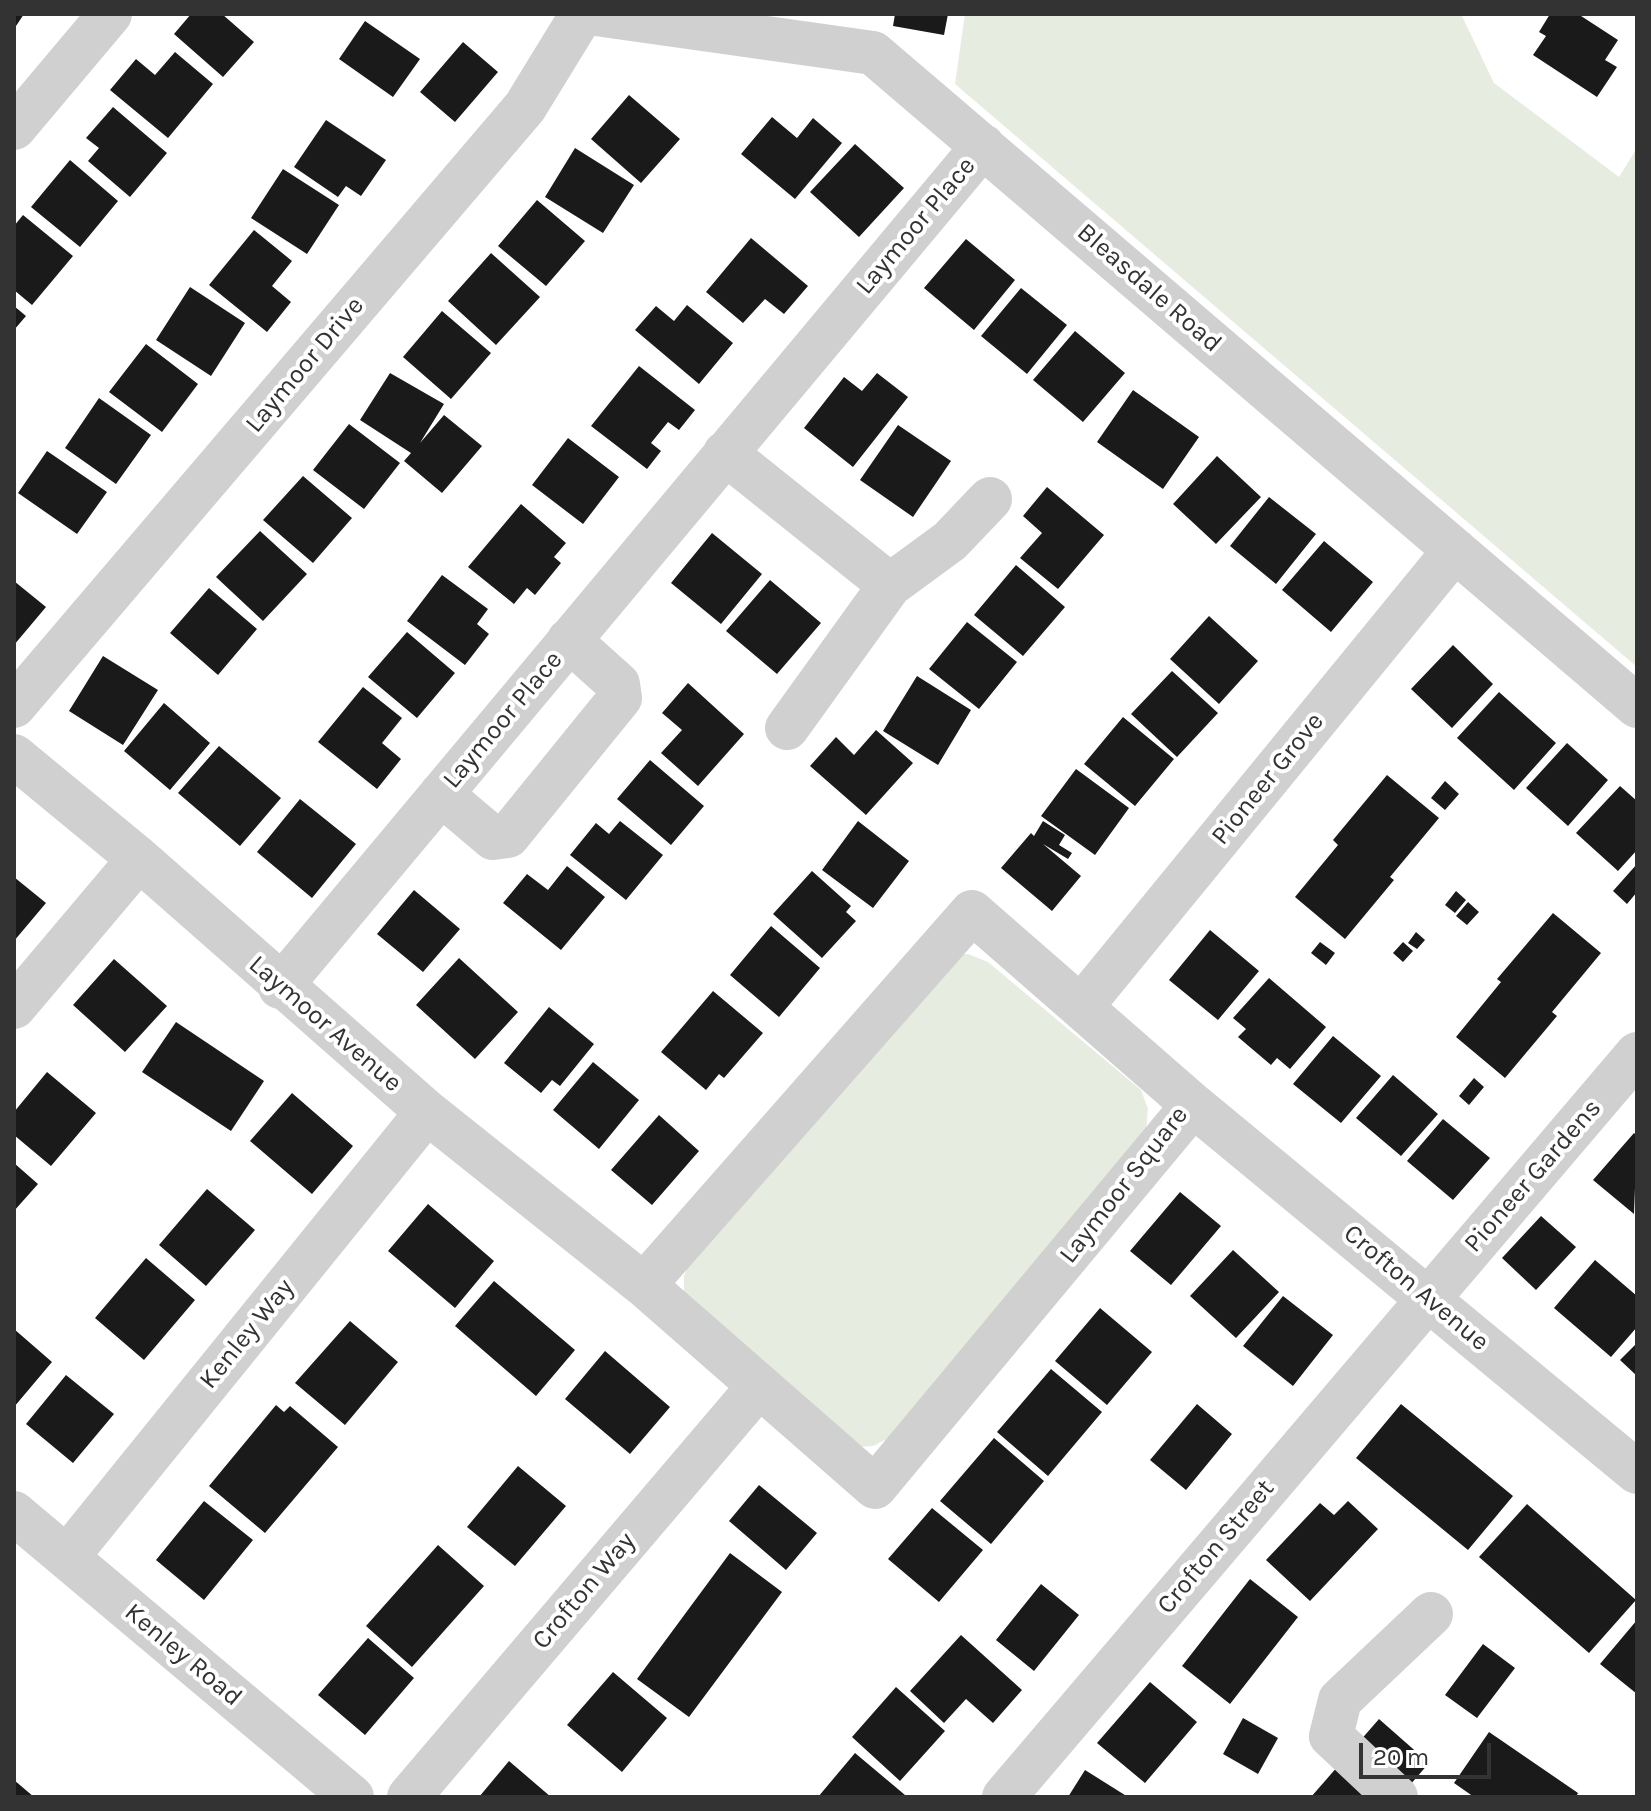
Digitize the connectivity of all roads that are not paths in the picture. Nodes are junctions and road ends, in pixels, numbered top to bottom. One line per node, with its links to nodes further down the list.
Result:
1 (110, 14): 4 (street)
2 (582, 14): 11 (street, Laymoor Drive)
3 (596, 14): 5 (street, Bleasdale Road)
4 (14, 128)
5 (983, 146): 6 (street, Laymoor Place); 8 (street, Bleasdale Road)
6 (725, 453): 9 (street); 10 (street, Laymoor Place)
7 (990, 499): 9 (street)
8 (1455, 550): 12 (street, Bleasdale Road); 19 (street, Pioneer Grove)
9 (890, 585): 13 (street)
10 (569, 640): 15 (street, Laymoor Place); 15 (street)
11 (14, 706)
12 (1637, 706)
13 (787, 728)
14 (14, 756): 16 (street, Laymoor Avenue)
15 (441, 794): 17 (street, Laymoor Place)
16 (139, 859): 17 (street, Laymoor Avenue); 18 (street)
17 (280, 987): 22 (street, Laymoor Avenue)
18 (14, 1007)
19 (1081, 1007): 21 (street, Laymoor Square); 23 (street, Laymoor Square)
20 (1637, 1054): 24 (street, Pioneer Gardens)
21 (1193, 1105): 24 (street, Crofton Avenue); 25 (street, Laymoor Square)
22 (427, 1112): 23 (street, Laymoor Avenue); 28 (street, Kenley Way)
23 (644, 1285): 25 (street, Laymoor Square)
24 (1428, 1297): 26 (street, Crofton Avenue); 32 (street, Crofton Street)
25 (759, 1386): 31 (street, Crofton Way)
26 (1637, 1472)
27 (14, 1513): 28 (street, Kenley Road)
28 (67, 1557): 30 (street, Kenley Road)
29 (1431, 1614): 33 (street)
30 (352, 1797)
31 (409, 1797)
32 (1004, 1797)
33 (1396, 1797)

